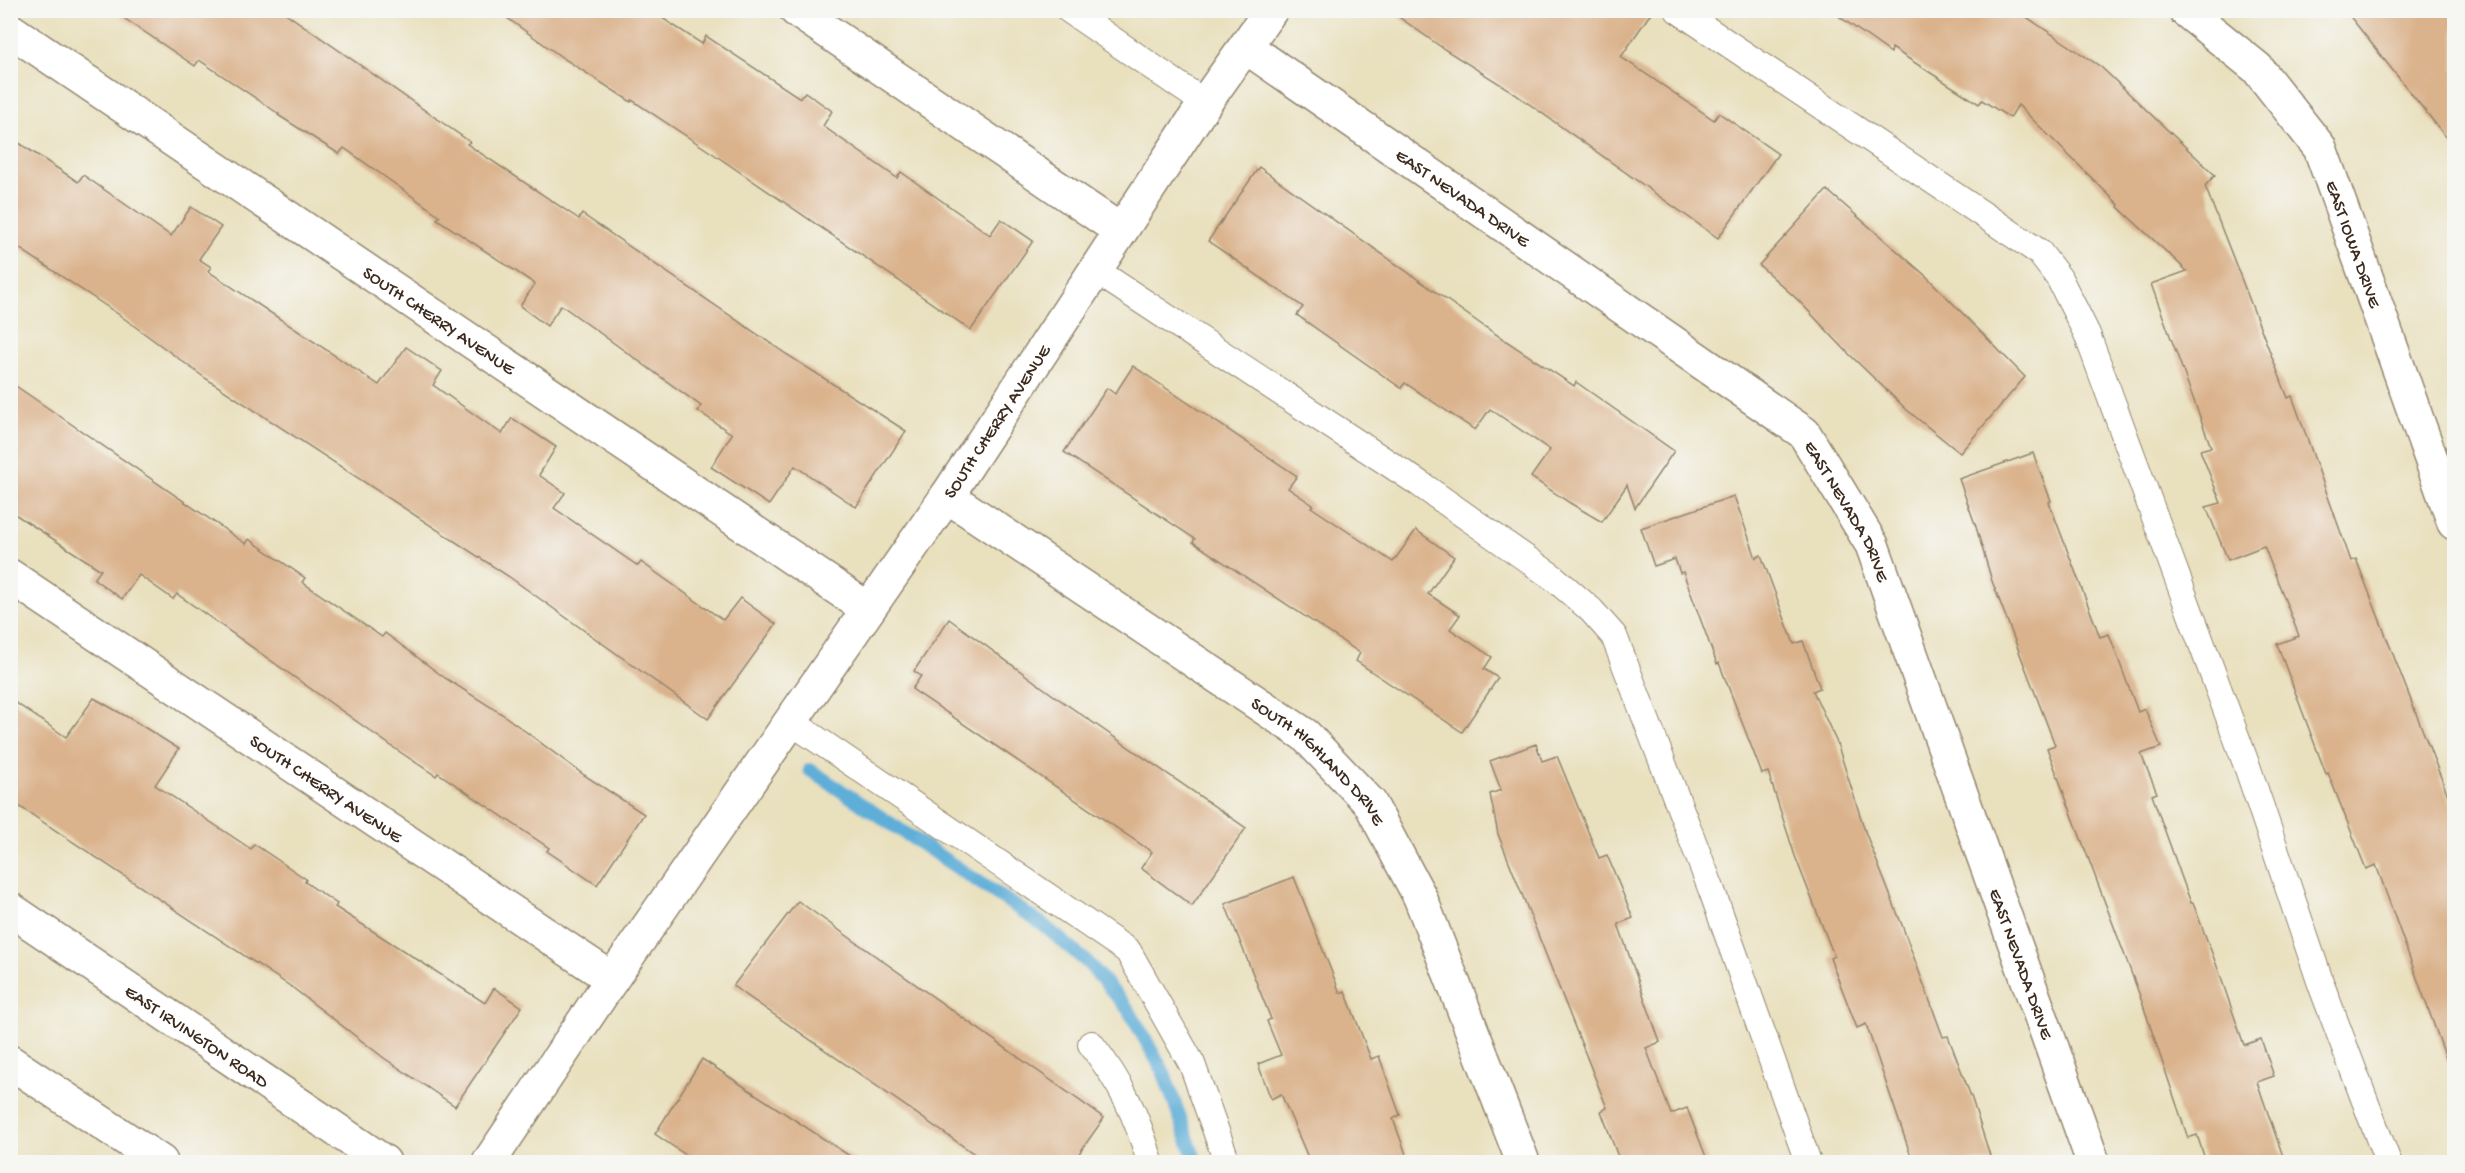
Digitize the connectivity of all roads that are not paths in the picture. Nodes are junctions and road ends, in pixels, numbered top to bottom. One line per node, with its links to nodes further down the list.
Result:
1 (796, 10): 9 (street)
2 (1070, 10): 8 (lane)
3 (1270, 10): 7 (street, SOUTH CHERRY AVENUE)
4 (1678, 10): 28 (lane)
5 (2185, 10): 12 (street, EAST IOWA DRIVE)
6 (10, 30): 14 (street, SOUTH CHERRY AVENUE)
7 (1246, 47): 8 (street, SOUTH CHERRY AVENUE); 27 (street, EAST NEVADA DRIVE)
8 (1205, 104): 9 (street, SOUTH CHERRY AVENUE)
9 (1121, 231): 10 (street, SOUTH CHERRY AVENUE)
10 (1095, 270): 11 (street, SOUTH CHERRY AVENUE); 26 (lane)
11 (947, 496): 14 (street, SOUTH CHERRY AVENUE); 25 (street, SOUTH HIGHLAND DRIVE)
12 (2454, 523)
13 (10, 576): 17 (street, SOUTH CHERRY AVENUE)
14 (868, 609): 15 (street, SOUTH CHERRY AVENUE)
15 (790, 721): 17 (street, SOUTH CHERRY AVENUE); 24 (lane)
16 (10, 909): 21 (street, EAST IRVINGTON ROAD)
17 (612, 980): 22 (street, SOUTH CHERRY AVENUE)
18 (1091, 1044): 23 (lane)
19 (10, 1062): 20 (street)
20 (160, 1162)
21 (384, 1162)
22 (489, 1162)
23 (1150, 1162)
24 (1227, 1162)
25 (1523, 1162)
26 (1808, 1162)
27 (2093, 1162)
28 (2388, 1162)

